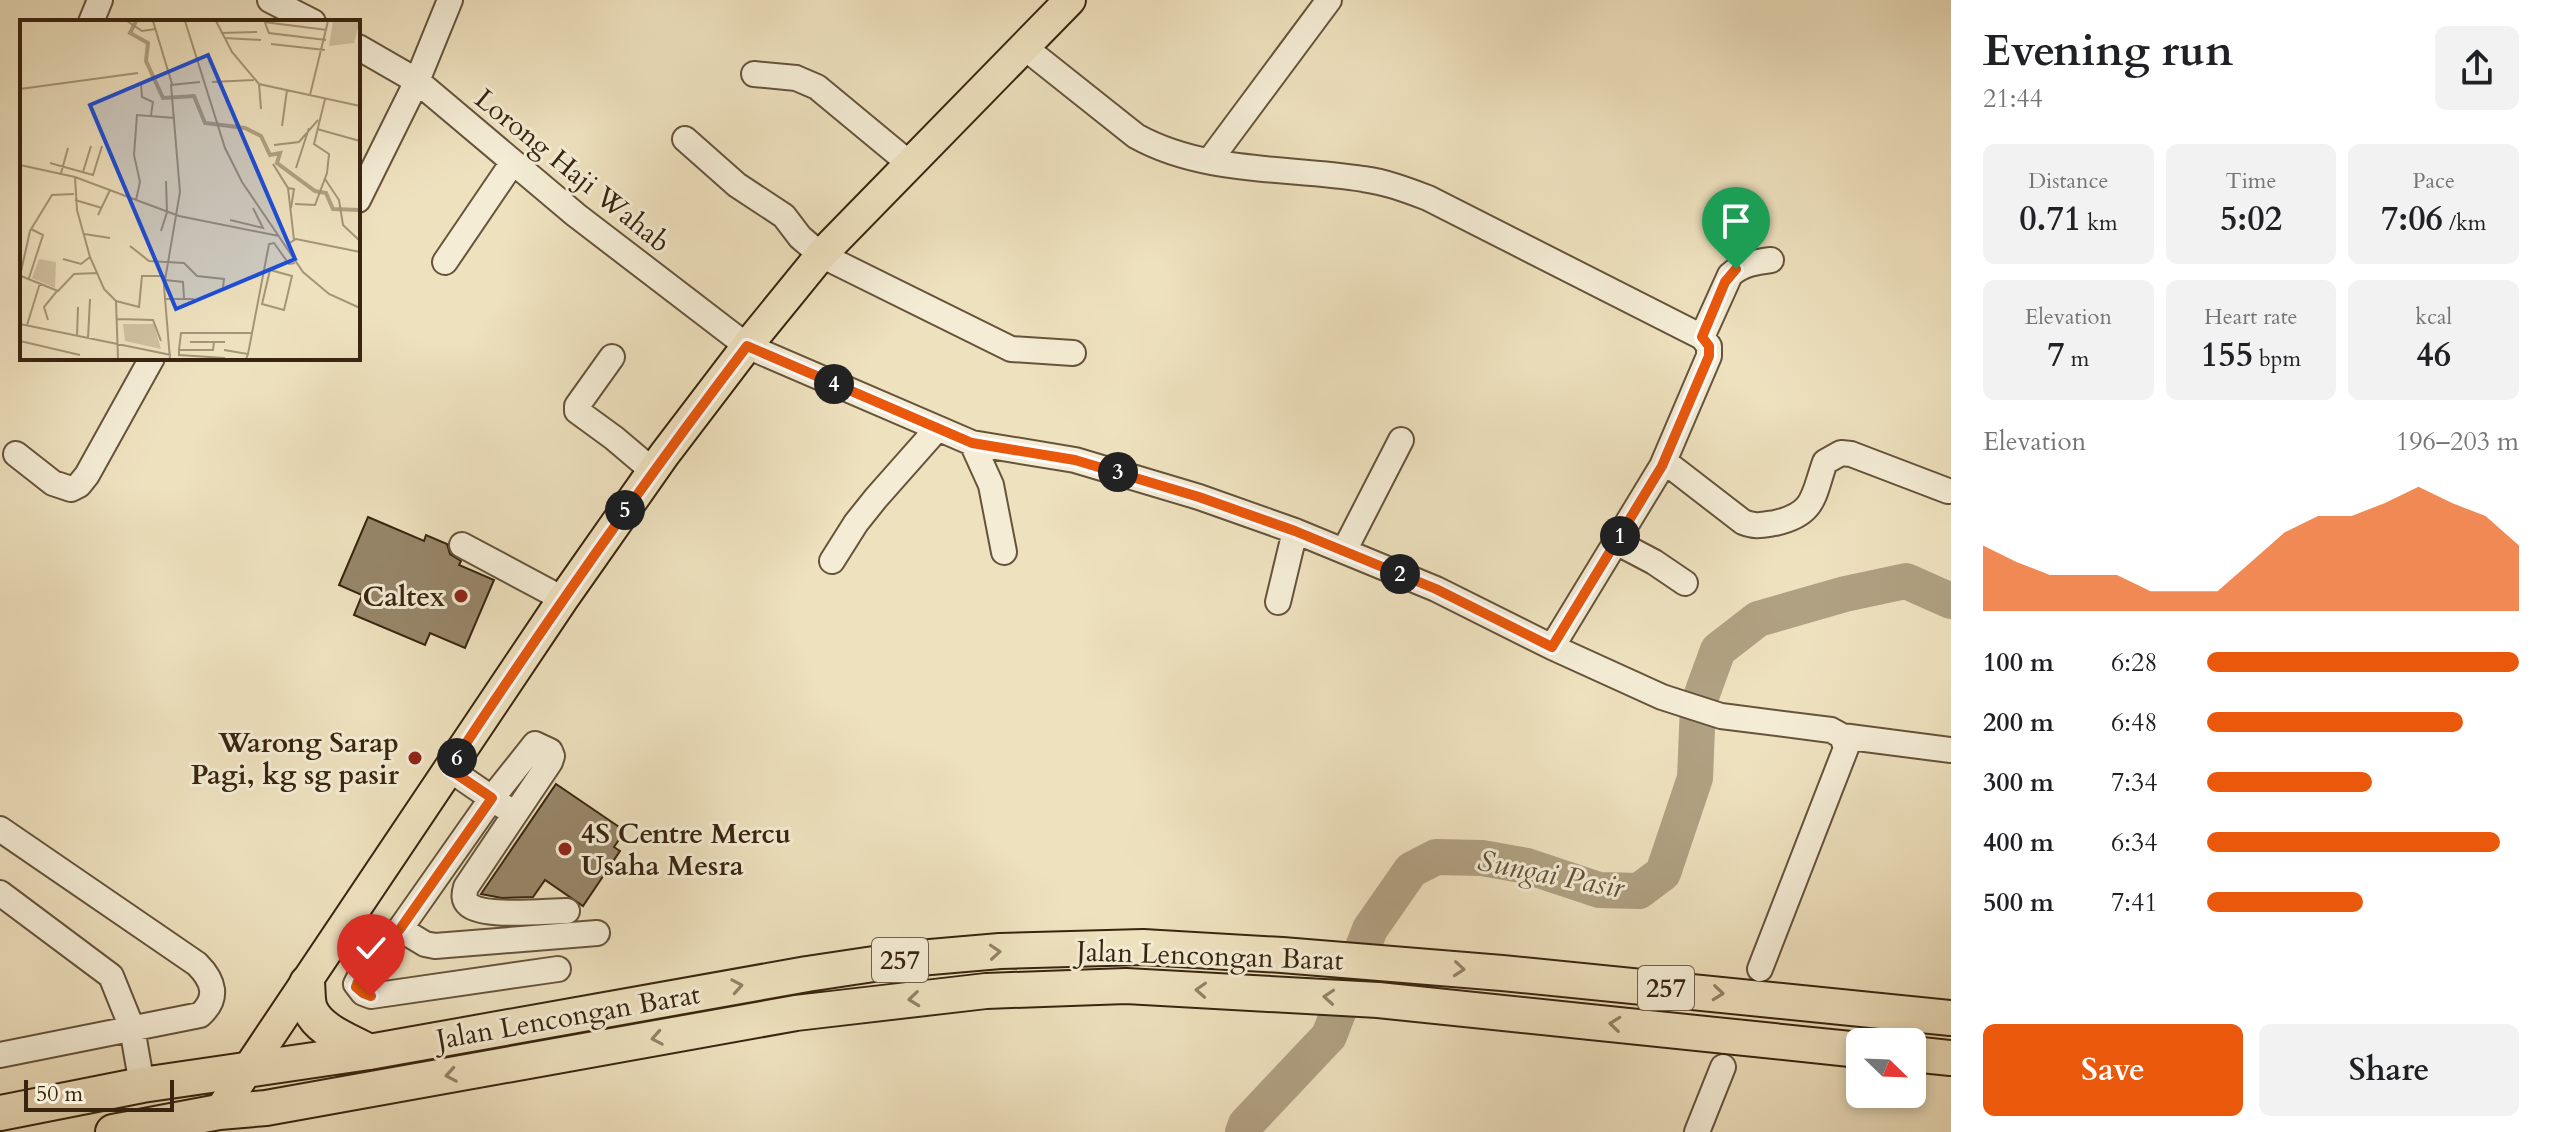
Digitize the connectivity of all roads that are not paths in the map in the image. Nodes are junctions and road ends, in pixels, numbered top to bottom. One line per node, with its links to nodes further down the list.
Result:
1 (100, 0): 7 (street)
2 (450, 0): 11 (street)
3 (1070, 0): 8 (main road)
4 (1329, 0): 13 (street)
5 (271, 8): 6 (street)
6 (311, 13)
7 (92, 20)
8 (1024, 47): 13 (street); 15 (main road)
9 (360, 48): 11 (street, Lorong Haji Wahab)
10 (754, 74): 15 (street)
11 (417, 81): 14 (street, Lorong Haji Wahab); 16 (street)
12 (685, 139): 17 (street)
13 (1210, 160): 20 (street)
14 (513, 162): 19 (street); 21 (street, Lorong Haji Wahab)
15 (910, 164): 17 (main road)
16 (360, 196)
17 (821, 255): 21 (main road); 22 (street)
18 (1771, 260): 20 (street)
19 (445, 262)
20 (1702, 337): 29 (street)
21 (747, 346): 25 (street, Lorong Haji Wahab); 30 (main road)
22 (1073, 353)
23 (612, 357): 30 (street)
24 (151, 360): 28 (street)
25 (937, 429): 27 (street, Lorong Haji Wahab); 37 (street)
26 (1401, 440): 35 (street)
27 (972, 443): 32 (street, Lorong Haji Wahab); 36 (street)
28 (16, 454)
29 (1664, 461): 31 (street); 33 (street)
30 (653, 471): 39 (main road)
31 (1948, 491)
32 (1295, 531): 35 (street, Lorong Haji Wahab); 40 (street)
33 (1616, 542): 38 (street); 41 (street)
34 (462, 545): 39 (street)
35 (1344, 551): 41 (street, Lorong Haji Wahab)
36 (1004, 552)
37 (832, 561)
38 (1685, 583)
39 (563, 599): 44 (main road)
40 (1278, 602)
41 (1552, 647): 42 (street, Lorong Haji Wahab)
42 (1842, 736): 43 (street, Lorong Haji Wahab); 53 (street)
43 (1951, 750)
44 (449, 769): 45 (street); 54 (main road)
45 (492, 798): 46 (street); 46 (street); 50 (street)
46 (515, 814): 49 (street)
47 (0, 829): 56 (street)
48 (0, 893): 56 (street)
49 (567, 911)
50 (400, 929): 51 (street); 52 (street)
51 (597, 933)
52 (558, 969)
53 (1760, 969)
54 (307, 983): 58 (highway); 63 (main road)
55 (1951, 1018): 58 (highway, Jalan Lencongan Barat / 257, one-way to 55)
56 (132, 1028): 59 (street); 64 (street)
57 (1846, 1049): 65 (highway, Jalan Lencongan Barat / 257, one-way to 65)
58 (369, 1052): 63 (highway, Jalan Lencongan Barat / 257)
59 (0, 1055)
60 (1926, 1055): 61 (highway)
61 (1951, 1058)
62 (1723, 1067): 69 (street)
63 (248, 1071): 64 (highway, Jalan Lencongan Barat / 257); 65 (main road)
64 (142, 1085): 66 (highway, Jalan Lencongan Barat / 257)
65 (219, 1112): 67 (highway, Jalan Lencongan Barat / 257)
66 (0, 1113)
67 (148, 1129): 68 (highway, Jalan Lencongan Barat / 257)
68 (113, 1132)
69 (1697, 1132)

